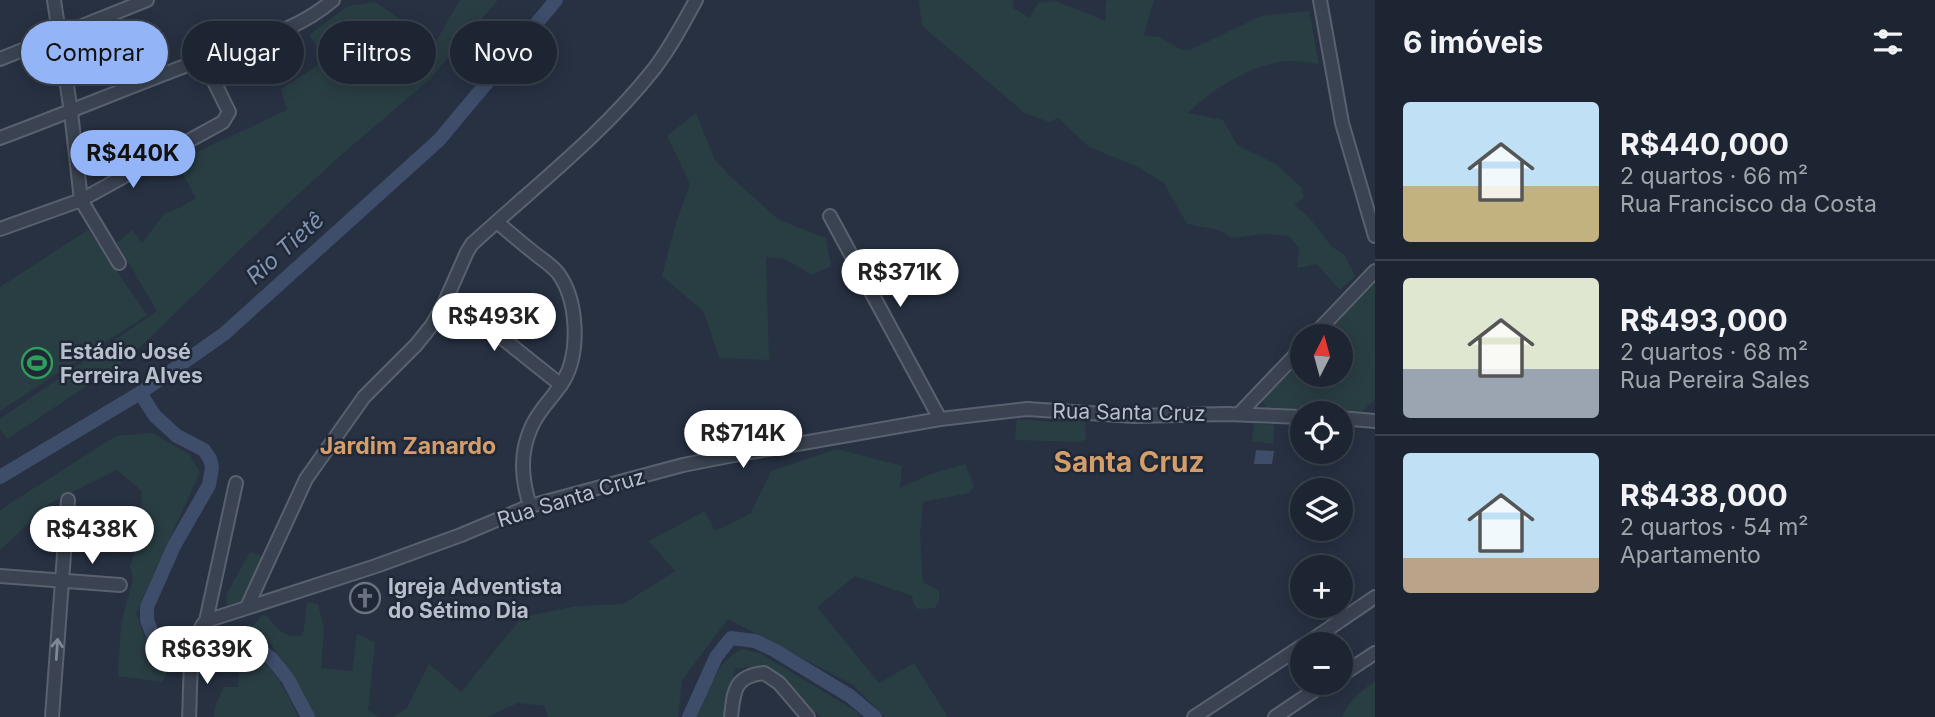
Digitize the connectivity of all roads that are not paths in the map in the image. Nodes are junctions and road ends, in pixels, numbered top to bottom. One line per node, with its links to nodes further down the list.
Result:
1 (54, 0): 6 (street)
2 (147, 0): 7 (street)
3 (333, 0): 8 (street)
4 (696, 0): 18 (street)
5 (1320, 0): 20 (street)
6 (58, 21)
7 (96, 21)
8 (302, 21)
9 (21, 51): 10 (street)
10 (0, 59)
11 (182, 67): 14 (street)
12 (67, 84): 14 (street)
13 (215, 84): 16 (street)
14 (71, 112): 15 (street); 16 (street)
15 (0, 138)
16 (81, 200): 19 (street); 22 (street)
17 (830, 216): 30 (street)
18 (497, 222): 24 (street); 27 (street)
19 (0, 229)
20 (1375, 236)
21 (1375, 260): 23 (street)
22 (119, 263)
23 (1373, 273): 25 (street)
24 (448, 295): 27 (street); 40 (street)
25 (1324, 324)
26 (1290, 361): 28 (street)
27 (561, 385): 35 (street)
28 (1239, 414): 29 (street, Rua Santa Cruz); 30 (street, Rua Santa Cruz)
29 (1290, 416)
30 (940, 419): 35 (street, Rua Santa Cruz)
31 (1353, 419): 32 (street)
32 (1375, 421)
33 (236, 483): 41 (street)
34 (68, 500): 37 (street)
35 (530, 506): 40 (street, Rua Santa Cruz)
36 (0, 576): 37 (street)
37 (62, 581): 38 (street); 48 (street, one-way to 37)
38 (120, 585)
39 (1375, 597): 42 (street)
40 (247, 607): 41 (street, Rua Santa Cruz)
41 (206, 621): 49 (street)
42 (1326, 632)
43 (1375, 653): 45 (street)
44 (1290, 657): 52 (street)
45 (1353, 667)
46 (1311, 695): 47 (street)
47 (1293, 712): 53 (street)
48 (52, 717)
49 (189, 717)
50 (731, 717): 51 (street)
51 (808, 717)
52 (1194, 717)
53 (1275, 717)

